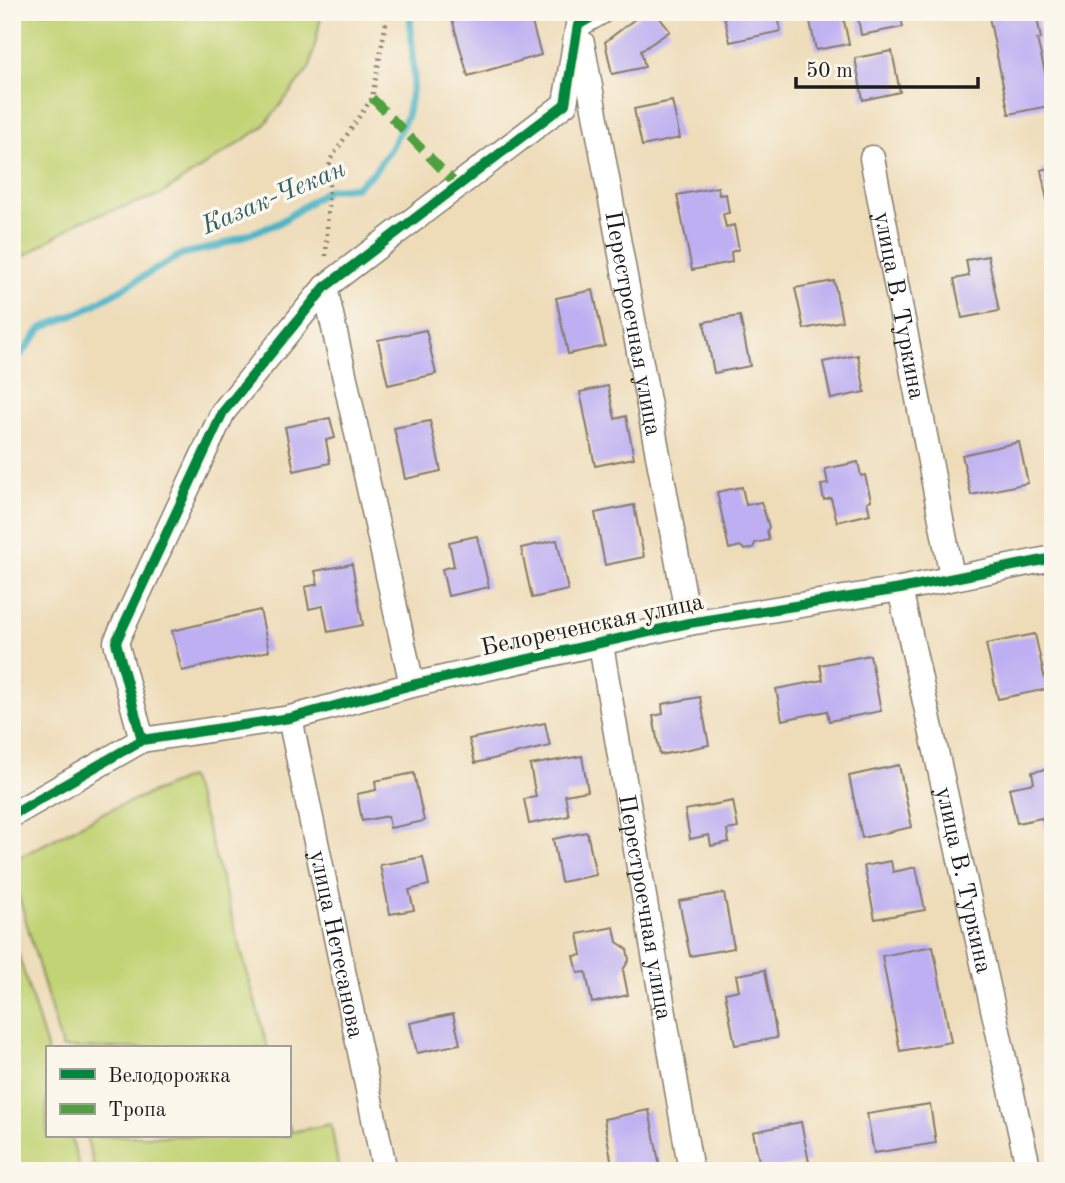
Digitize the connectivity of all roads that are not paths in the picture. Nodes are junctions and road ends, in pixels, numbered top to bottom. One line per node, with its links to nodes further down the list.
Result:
1 (601, 12): 2 (street)
2 (578, 25): 4 (street); 8 (street, Перестроечная улица)
3 (872, 158): 6 (street, улица В. Туркина)
4 (325, 287): 10 (street); 12 (street)
5 (1053, 558): 6 (street, Белореченская улица)
6 (953, 577): 7 (street, Белореченская улица)
7 (900, 589): 8 (street, Белореченская улица); 16 (street, улица В. Туркина)
8 (689, 623): 9 (street, Белореченская улица)
9 (601, 645): 10 (street, Белореченская улица); 15 (street, Перестроечная улица)
10 (412, 685): 11 (street, Белореченская улица)
11 (290, 718): 12 (street, Белореченская улица); 14 (street, улица Нетесанова)
12 (142, 740): 13 (street)
13 (12, 815)
14 (385, 1171)
15 (691, 1171)
16 (1029, 1171)

